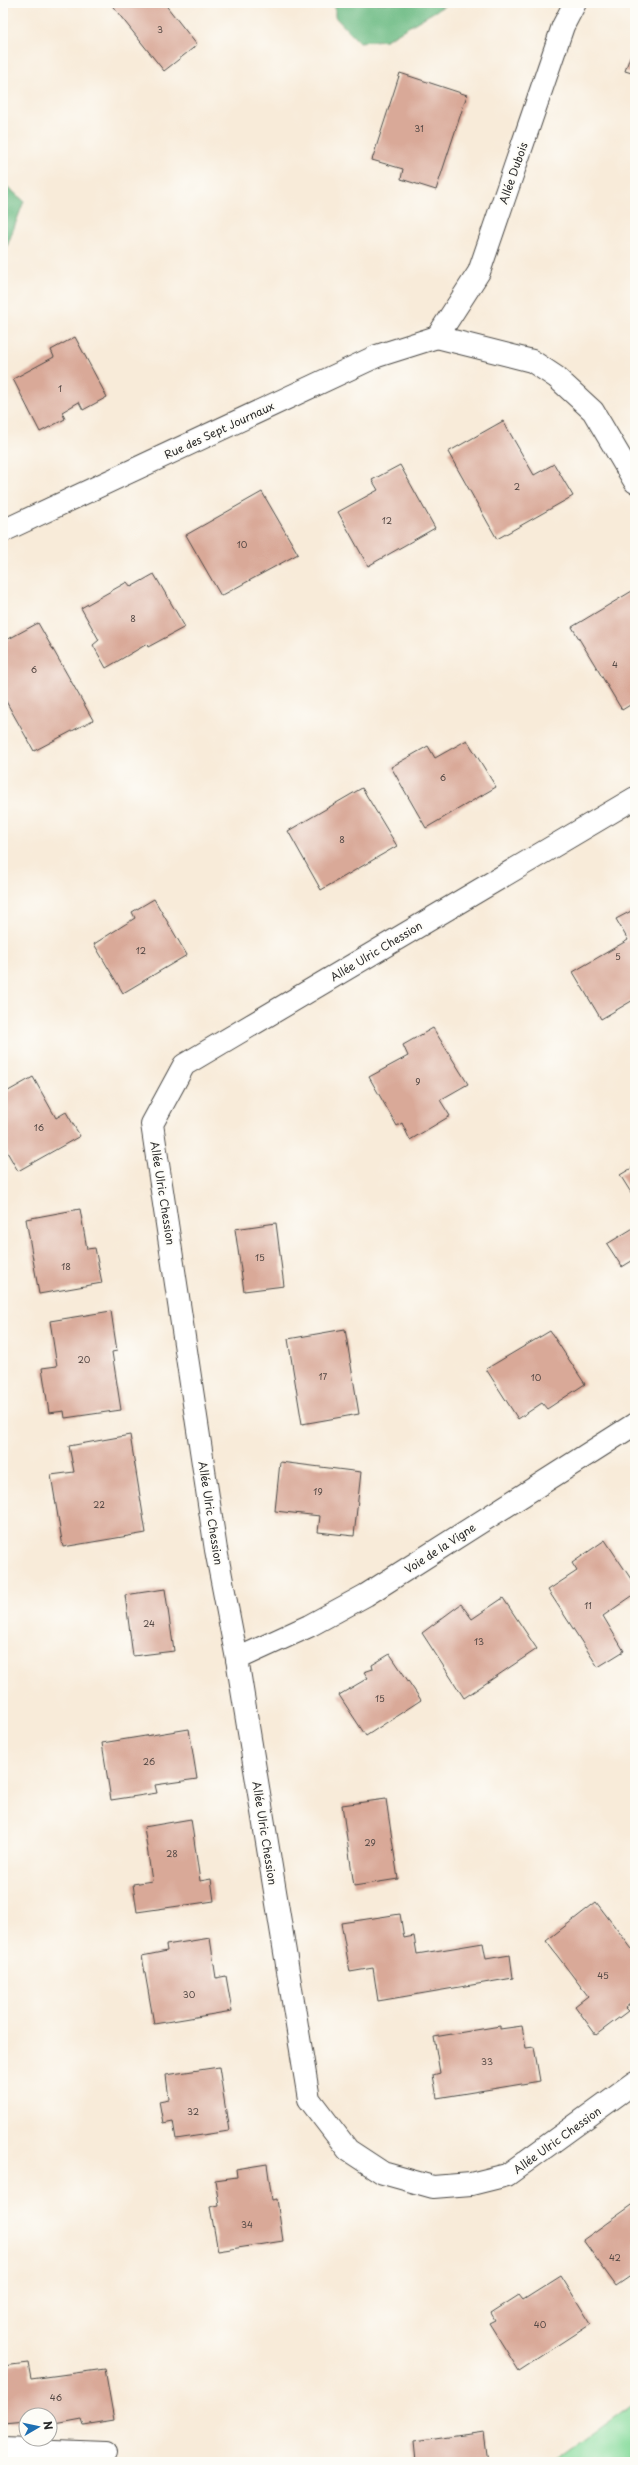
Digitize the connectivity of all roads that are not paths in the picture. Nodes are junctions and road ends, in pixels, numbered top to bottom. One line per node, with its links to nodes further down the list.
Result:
1 (575, 3): 2 (street, Allée Dubois)
2 (437, 337): 3 (street); 4 (street, Rue des Sept Journaux)
3 (635, 482)
4 (3, 531)
5 (635, 798): 7 (street, Allée Ulric Chession)
6 (635, 1424): 7 (street, Voie de la Vigne)
7 (237, 1659): 8 (street, Allée Ulric Chession)
8 (635, 2082)
9 (3, 2449): 10 (street)
10 (105, 2453)

